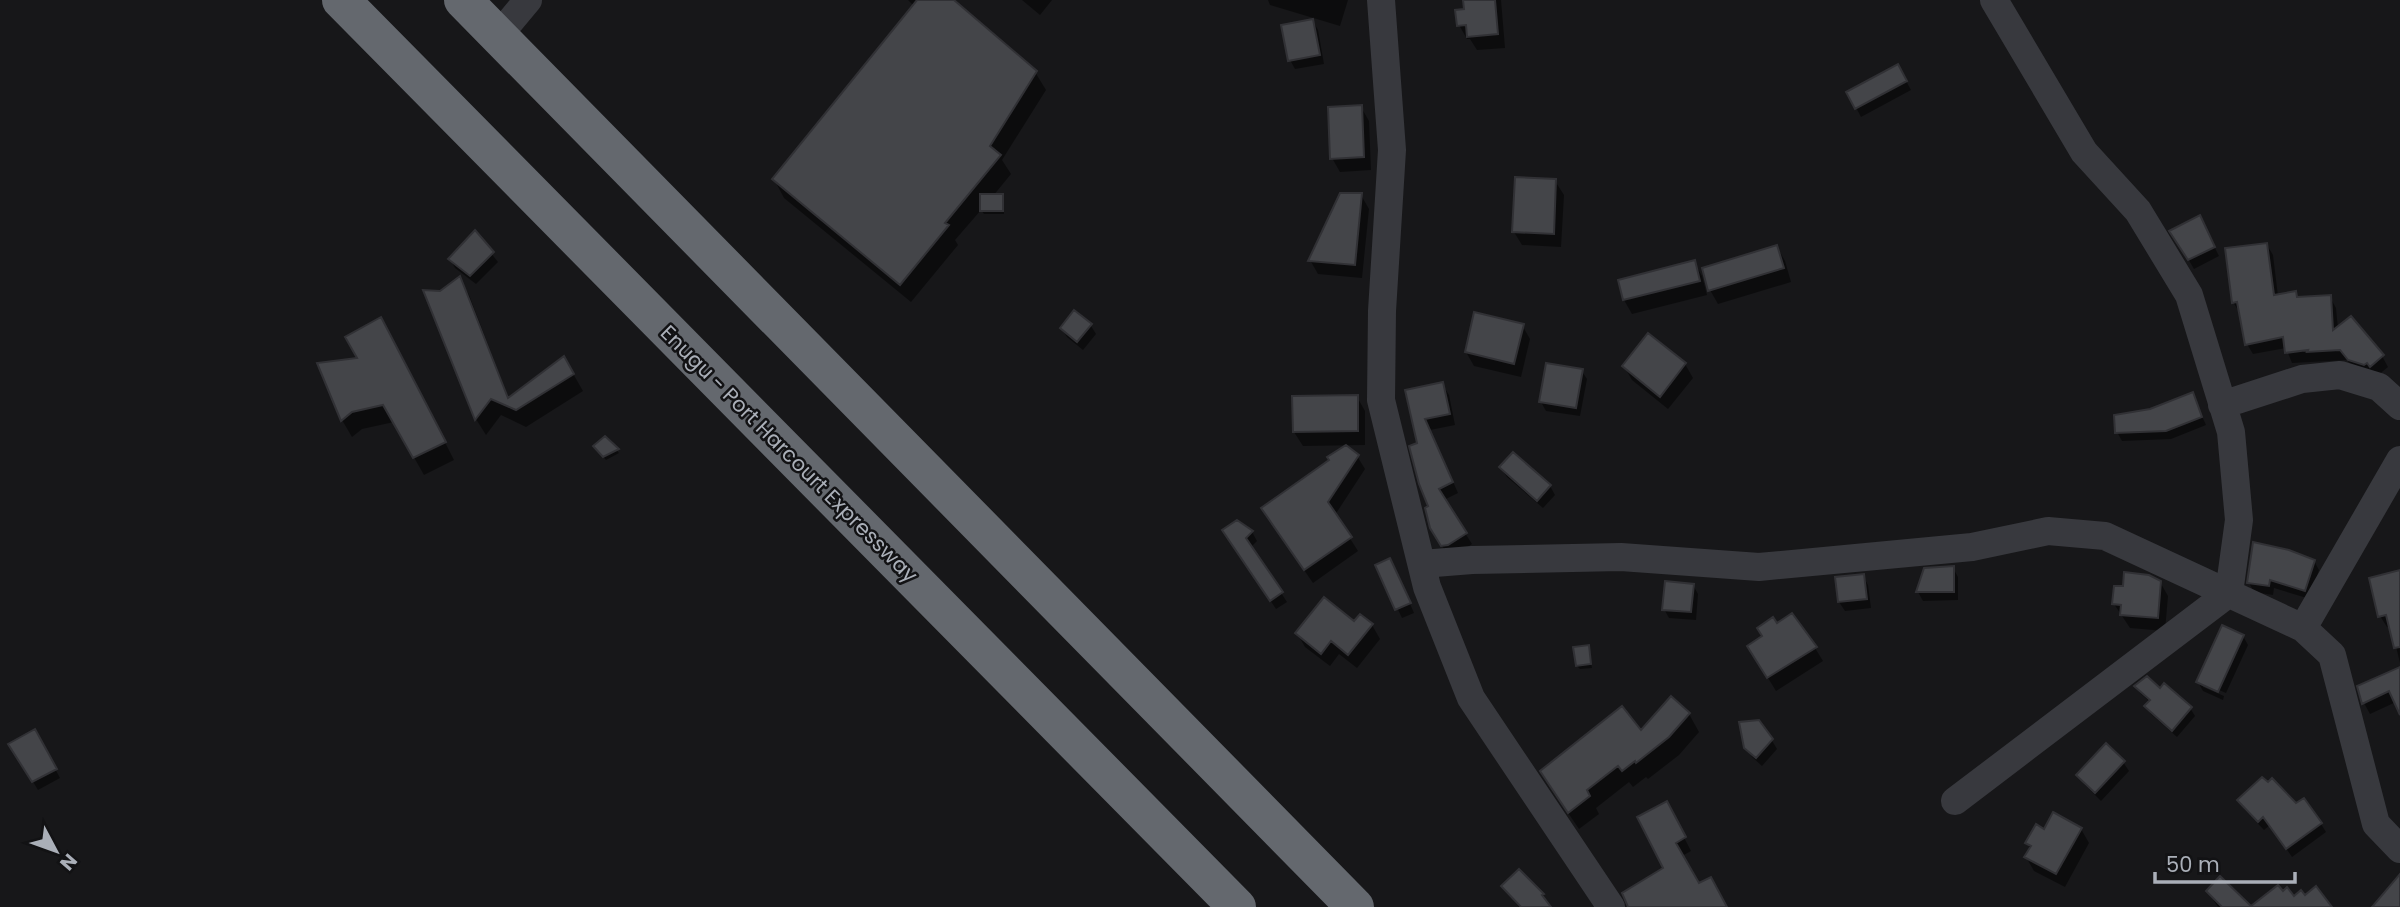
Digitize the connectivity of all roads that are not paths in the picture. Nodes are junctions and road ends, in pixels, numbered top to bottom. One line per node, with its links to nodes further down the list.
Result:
1 (341, 0): 15 (highway, Enugu - Port Harcourt Expressway)
2 (463, 0): 6 (highway)
3 (528, 0): 6 (street)
4 (1381, 0): 10 (street)
5 (1994, 0): 7 (street)
6 (498, 36): 16 (highway)
7 (2222, 405): 8 (street); 11 (street)
8 (2400, 406)
9 (2400, 460): 12 (street)
10 (1423, 564): 11 (street); 17 (street)
11 (2229, 593): 12 (street); 13 (street)
12 (2303, 628): 14 (street)
13 (1955, 801)
14 (2400, 849)
15 (1237, 907)
16 (1355, 907)
17 (1611, 907)

